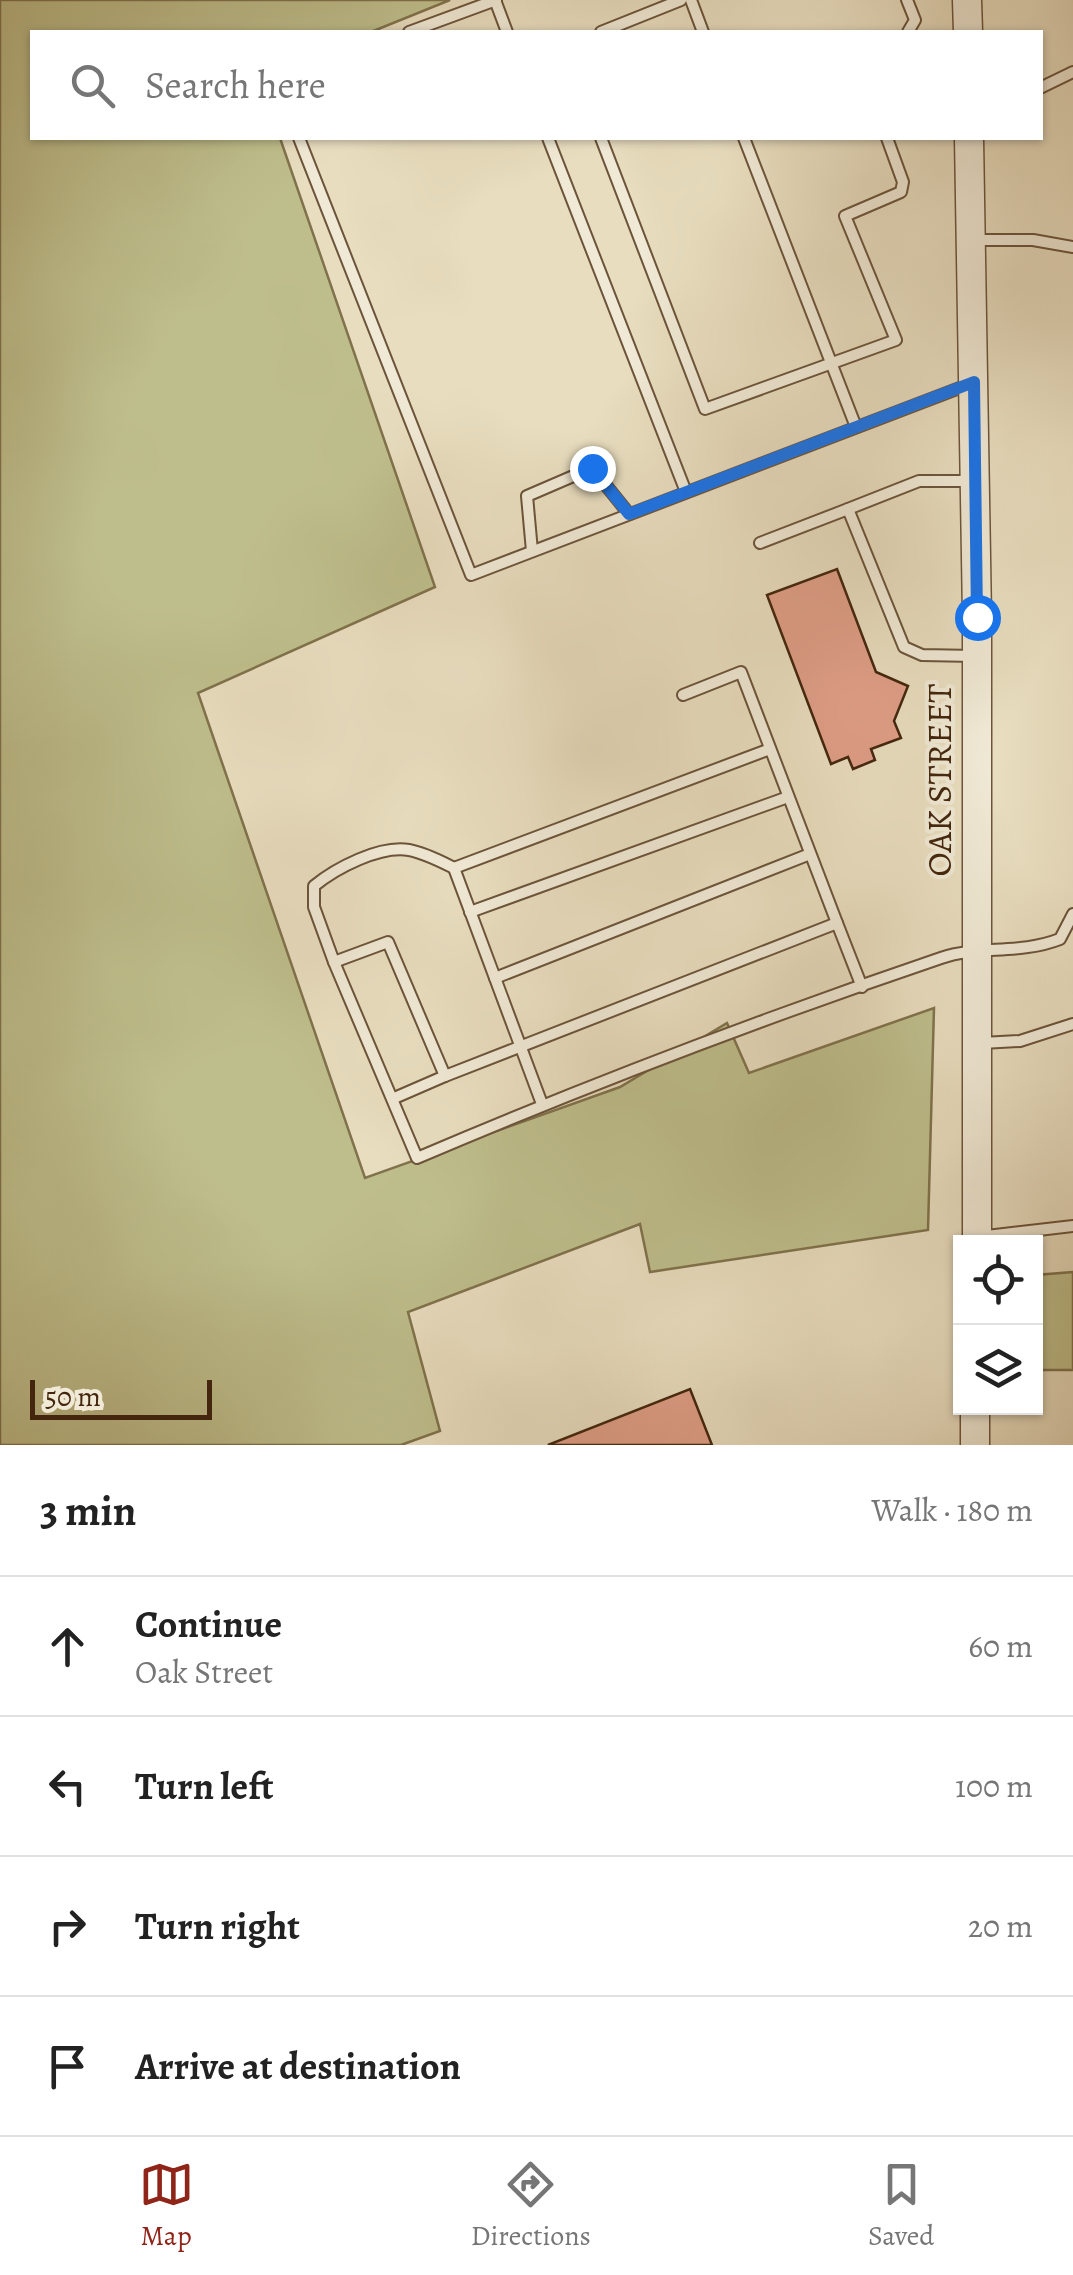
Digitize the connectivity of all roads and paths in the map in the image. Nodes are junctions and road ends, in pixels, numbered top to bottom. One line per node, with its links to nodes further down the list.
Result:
1 (495, 0): 6 (lane); 7 (lane)
2 (681, 0): 8 (lane)
3 (691, 0): 9 (lane)
4 (907, 0): 10 (lane)
5 (967, 0): 11 (street)
6 (439, 27)
7 (507, 30)
8 (605, 30)
9 (702, 30)
10 (909, 30)
11 (968, 30)
12 (1073, 72): 13 (lane)
13 (1043, 87)
14 (300, 140): 30 (lane)
15 (549, 140): 26 (lane)
16 (602, 140): 22 (lane)
17 (745, 140): 22 (lane)
18 (888, 140): 22 (lane)
19 (969, 140): 20 (street, OAK STREET)
20 (971, 240): 21 (lane); 23 (street, OAK STREET)
21 (1073, 246)
22 (831, 362): 24 (lane)
23 (974, 382): 24 (lane); 25 (street, OAK STREET)
24 (856, 427): 26 (lane)
25 (975, 481): 27 (lane); 31 (street, OAK STREET)
26 (686, 492): 28 (lane)
27 (848, 509): 29 (lane); 31 (lane)
28 (629, 514): 30 (lane); 30 (lane)
29 (760, 543)
30 (532, 551)
31 (977, 656): 42 (street, OAK STREET)
32 (683, 694): 33 (lane)
33 (770, 748): 34 (lane); 36 (lane)
34 (788, 797): 35 (lane); 37 (lane)
35 (810, 854): 39 (lane); 44 (lane)
36 (454, 868): 37 (lane); 43 (lane)
37 (470, 912): 44 (lane)
38 (1073, 914): 41 (lane)
39 (837, 923): 45 (lane); 48 (lane)
40 (1073, 934): 41 (lane)
41 (1060, 939): 42 (lane)
42 (977, 954): 45 (lane); 47 (street, OAK STREET)
43 (334, 962): 49 (lane); 50 (lane)
44 (495, 978): 48 (lane)
45 (862, 987): 51 (lane)
46 (1073, 1024): 47 (lane)
47 (977, 1044): 53 (street, OAK STREET)
48 (520, 1046): 49 (lane); 51 (lane)
49 (445, 1076): 50 (lane)
50 (392, 1098): 51 (lane)
51 (542, 1104)
52 (1073, 1226): 54 (lane)
53 (976, 1235)
54 (1011, 1235)
55 (976, 1415): 56 (street)
56 (975, 1445)

